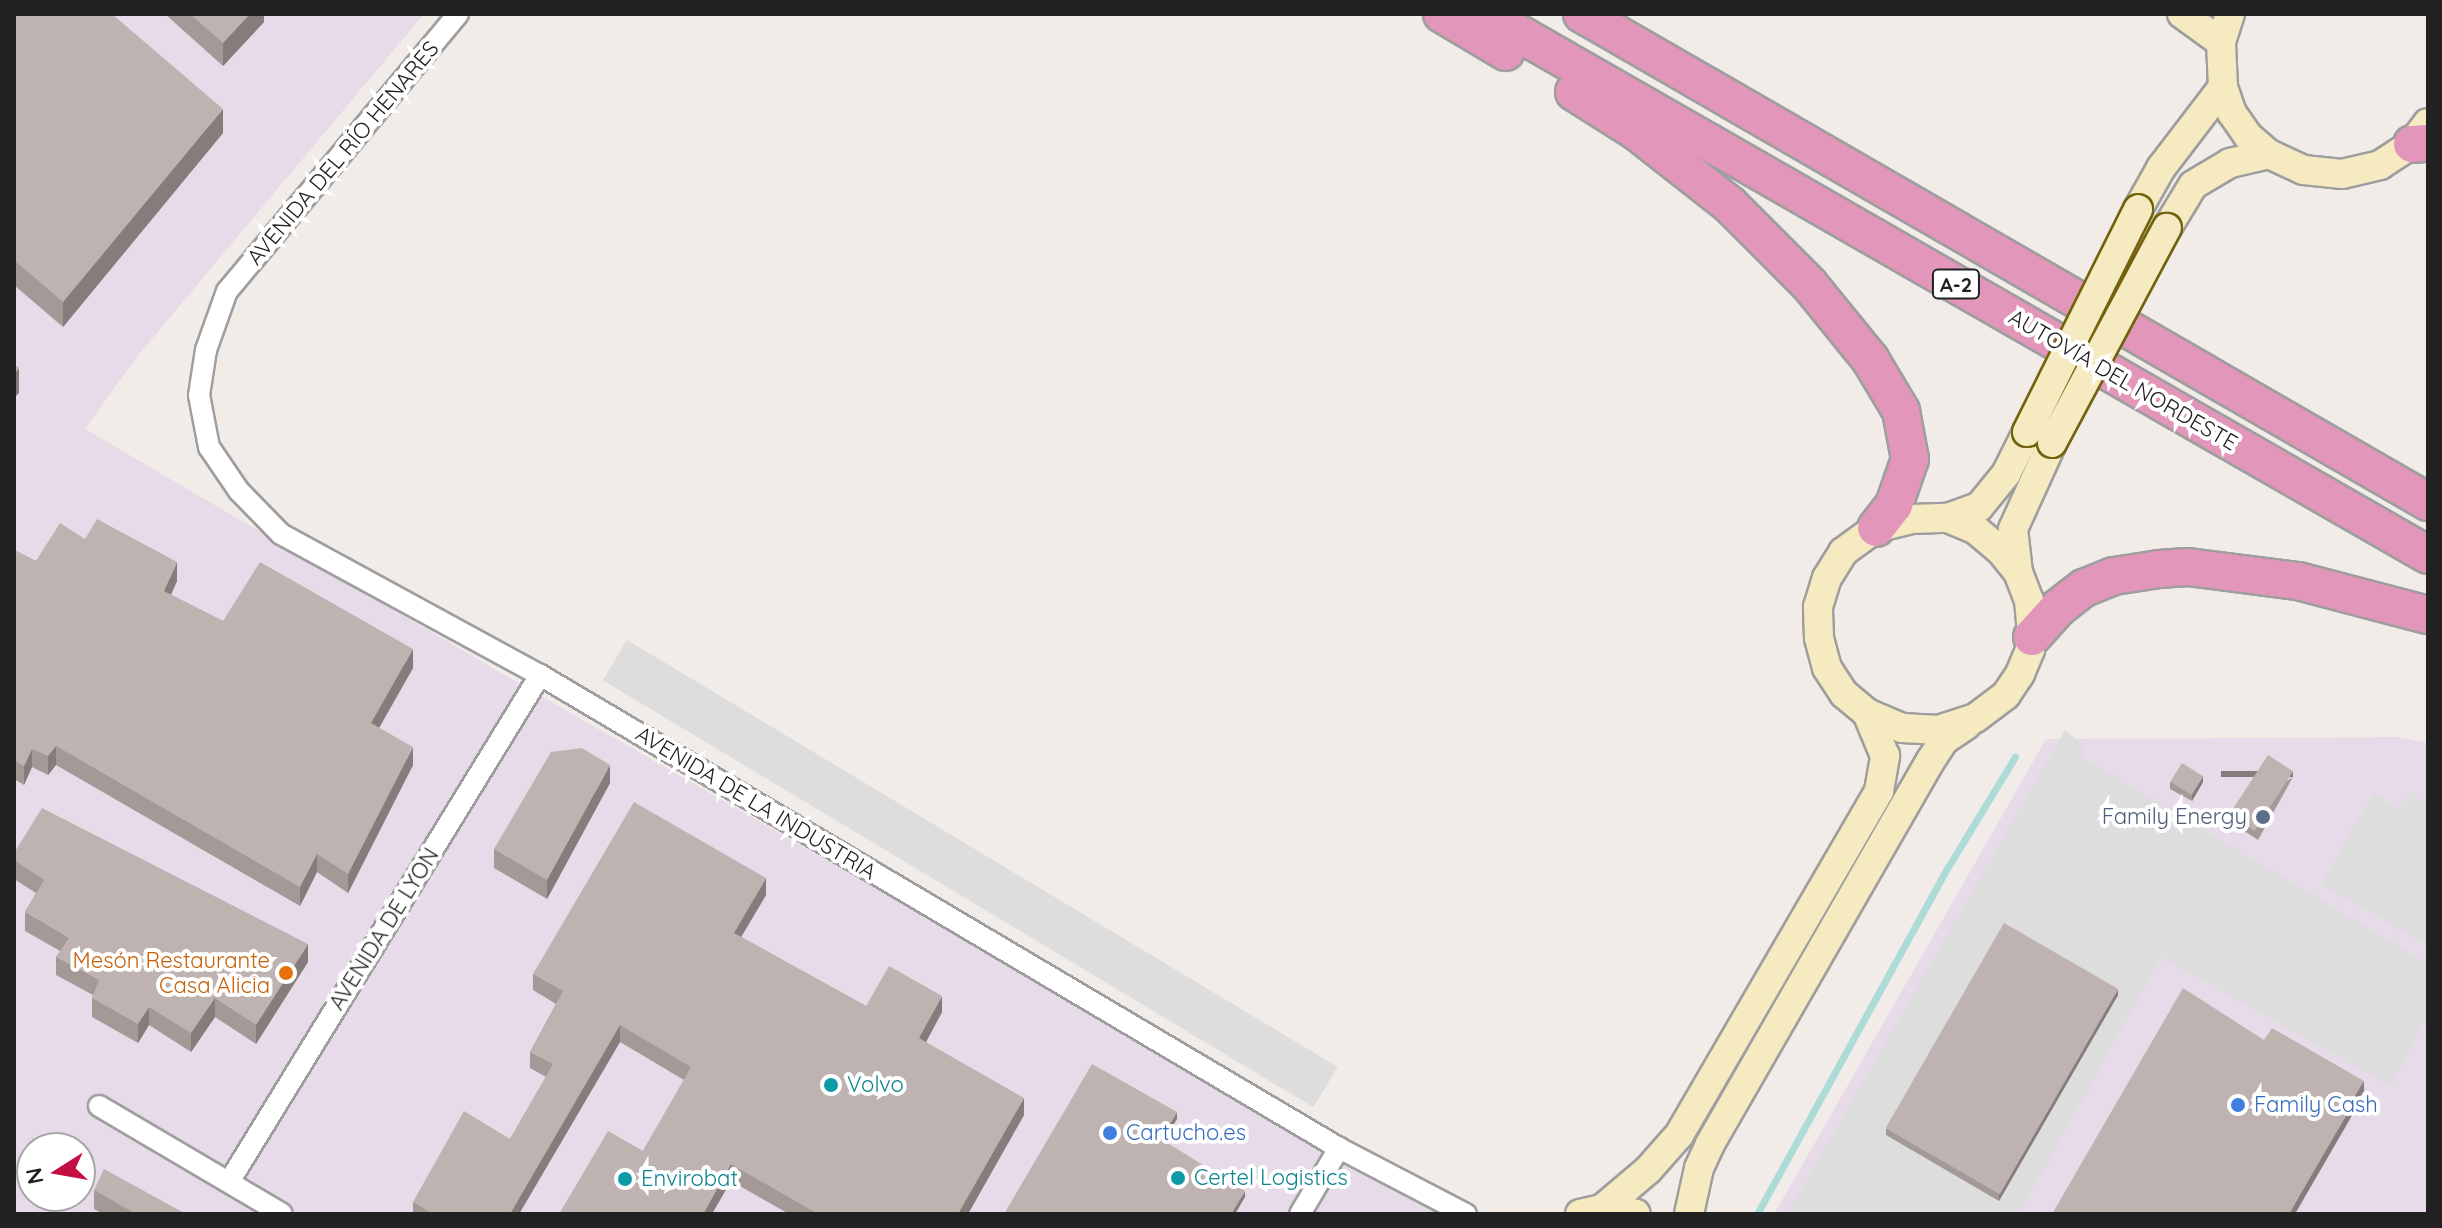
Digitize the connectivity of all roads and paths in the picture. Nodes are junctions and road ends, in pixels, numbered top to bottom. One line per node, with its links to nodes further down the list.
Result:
1 (458, 14): 11 (street, AVENIDA DEL RÍO HENARES)
2 (1442, 14): 17 (highway)
3 (1485, 14): 18 (highway, AUTOVÍA DEL NORDESTE / A-2)
4 (1582, 14): 12 (highway, A-2)
5 (2182, 14): 7 (main road)
6 (2230, 14): 7 (main road)
7 (2221, 42): 8 (main road)
8 (2223, 87): 10 (main road); 13 (main road, bridge)
9 (2423, 137): 10 (main road)
10 (2269, 154): 13 (main road, bridge)
11 (227, 291): 22 (street, AVENIDA DE LA INDUSTRIA)
12 (2188, 364): 14 (highway); 15 (highway, A-2)
13 (2040, 438): 16 (main road); 19 (main road)
14 (2428, 475)
15 (2428, 502)
16 (1948, 518): 17 (main road); 19 (main road)
17 (1876, 528): 23 (main road)
18 (2428, 555)
19 (2018, 572): 21 (main road)
20 (2428, 615): 21 (highway)
21 (2032, 637): 24 (main road)
22 (540, 675): 26 (street, AVENIDA DE LA INDUSTRIA); 27 (street, AVENIDA DE LYON)
23 (1867, 713): 24 (main road); 28 (main road)
24 (1975, 718): 33 (main road)
25 (99, 1106): 27 (street)
26 (1339, 1148): 30 (street); 31 (street, AVENIDA DE LA INDUSTRIA)
27 (229, 1182): 29 (street)
28 (1591, 1211): 32 (main road)
29 (282, 1214)
30 (1300, 1214)
31 (1466, 1214)
32 (1636, 1214)
33 (1689, 1214)

